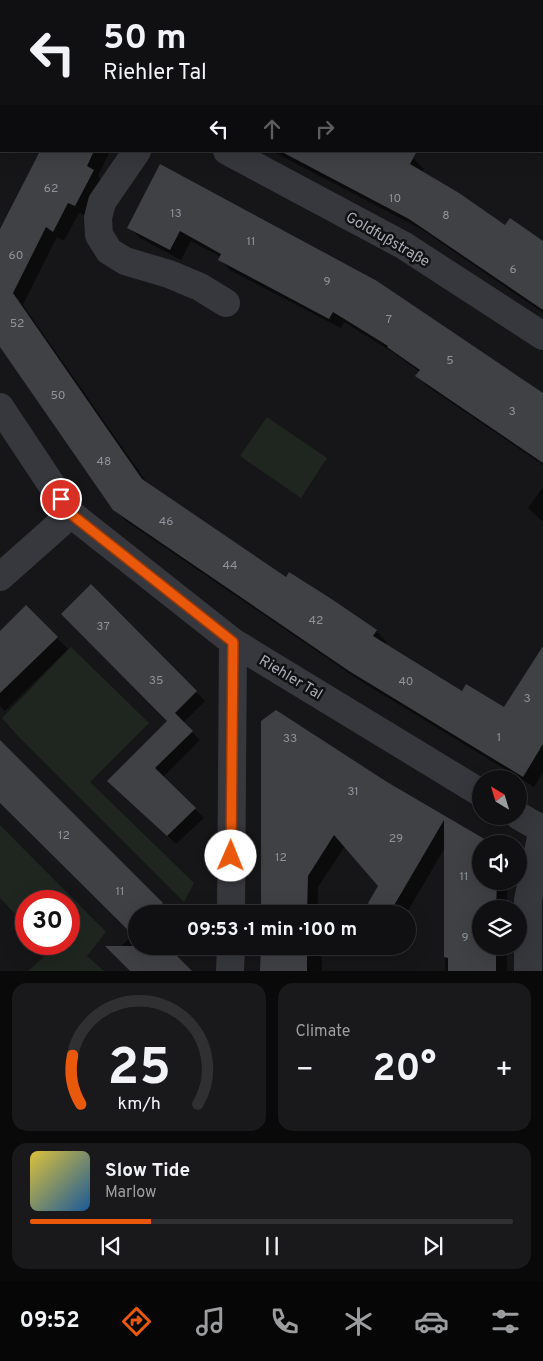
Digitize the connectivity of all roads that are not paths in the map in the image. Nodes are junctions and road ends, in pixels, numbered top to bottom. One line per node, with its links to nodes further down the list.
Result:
1 (136, 152): 3 (street)
2 (229, 152): 4 (street, Goldfußstraße)
3 (226, 303)
4 (543, 336)
5 (0, 407): 6 (street, Riehler Tal)
6 (71, 514): 7 (street); 8 (street, Riehler Tal)
7 (0, 577)
8 (233, 642): 9 (street, Riehler Tal); 12 (street)
9 (472, 788)
10 (528, 821): 11 (street)
11 (543, 829): 15 (street)
12 (231, 905)
13 (230, 955): 14 (street)
14 (230, 971)
15 (528, 971)

